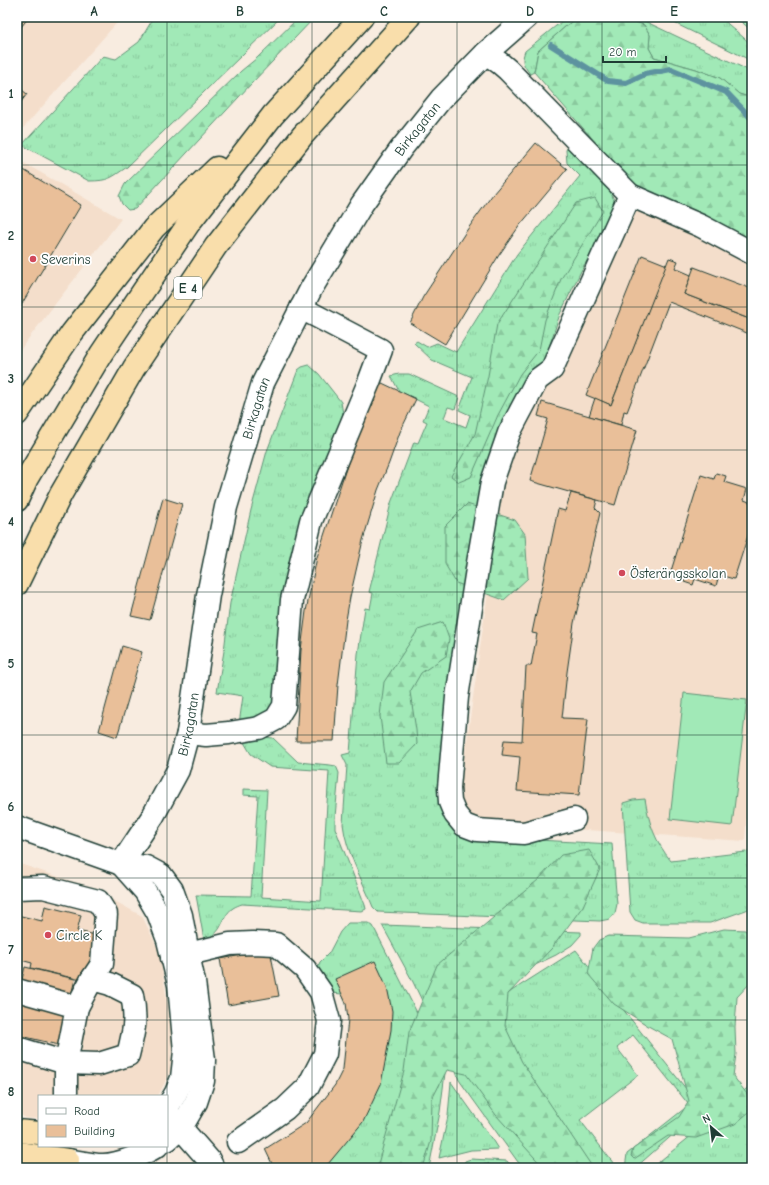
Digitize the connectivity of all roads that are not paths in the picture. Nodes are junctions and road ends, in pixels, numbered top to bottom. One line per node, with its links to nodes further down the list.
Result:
1 (362, 17): 5 (highway, E 4)
2 (409, 17): 11 (highway, E 4)
3 (527, 17): 4 (street, Birkagatan)
4 (486, 53): 6 (street); 8 (street, Birkagatan)
5 (273, 115): 9 (highway); 10 (highway, E 4)
6 (630, 195): 7 (street); 13 (street)
7 (752, 253)
8 (301, 308): 12 (street, Birkagatan); 12 (street)
9 (17, 414)
10 (17, 500)
11 (17, 584)
12 (188, 733): 15 (street, Birkagatan)
13 (574, 819)
14 (17, 827): 15 (street)
15 (121, 864): 17 (street)
16 (17, 888): 18 (street)
17 (180, 956): 24 (street); 25 (street); 28 (street)
18 (92, 979): 20 (street); 22 (street)
19 (17, 990): 20 (street)
20 (77, 1007): 22 (street)
21 (17, 1048): 22 (street)
22 (66, 1063): 23 (street)
23 (66, 1095)
24 (168, 1106)
25 (172, 1127): 32 (street)
26 (17, 1131): 27 (highway)
27 (38, 1133)
28 (238, 1142)
29 (155, 1147): 31 (street)
30 (17, 1154): 31 (highway)
31 (68, 1158)
32 (213, 1168)

